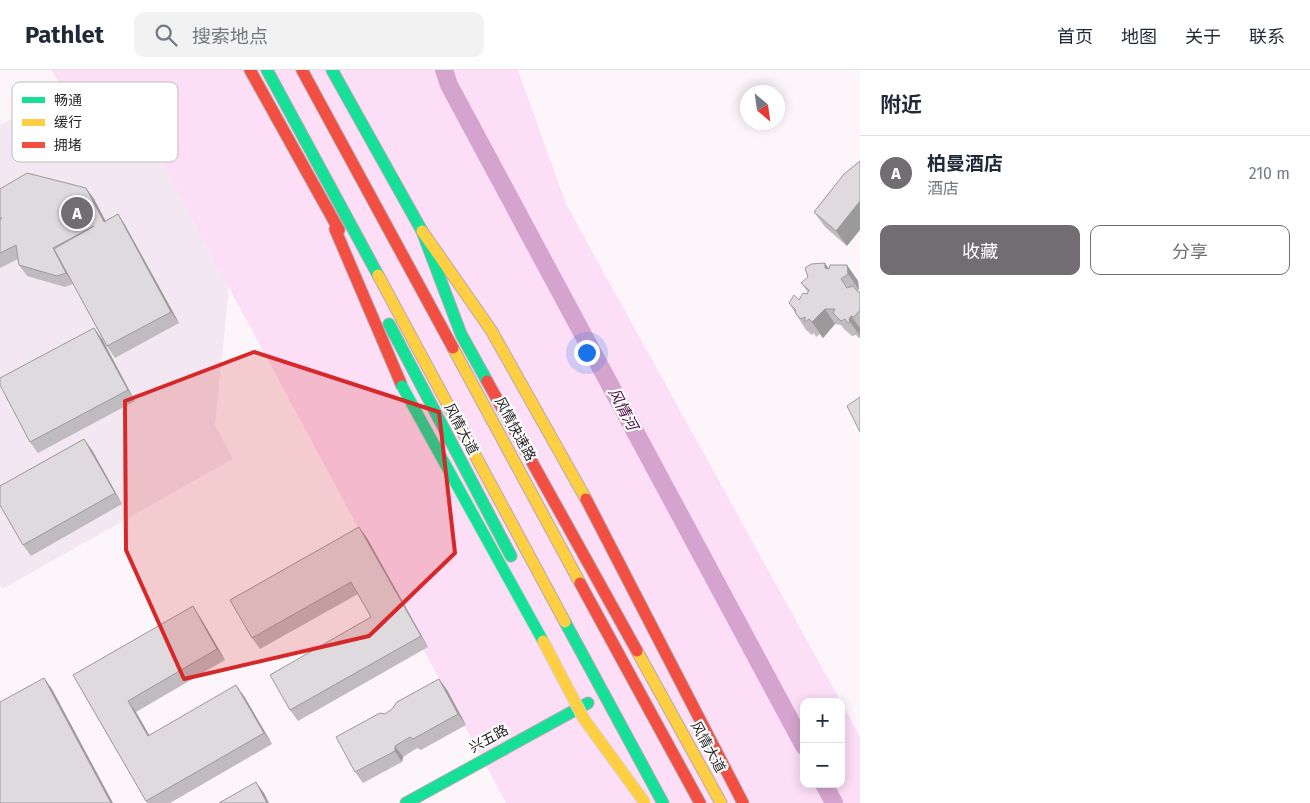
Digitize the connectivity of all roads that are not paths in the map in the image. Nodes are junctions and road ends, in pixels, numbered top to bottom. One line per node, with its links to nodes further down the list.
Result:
1 (250, 70): 5 (main road, 风情大道)
2 (267, 70): 12 (main road)
3 (302, 70): 13 (main road, 风情快速路)
4 (332, 70): 6 (main road, 风情大道)
5 (324, 205): 7 (main road, 风情大道); 11 (main road, bridge)
6 (422, 231): 14 (main road, 风情大道); 15 (main road)
7 (518, 570)
8 (537, 606): 9 (main road)
9 (588, 703): 10 (main road, 兴五路); 11 (main road)
10 (406, 803)
11 (643, 803)
12 (663, 803)
13 (700, 803)
14 (722, 803)
15 (743, 803)

